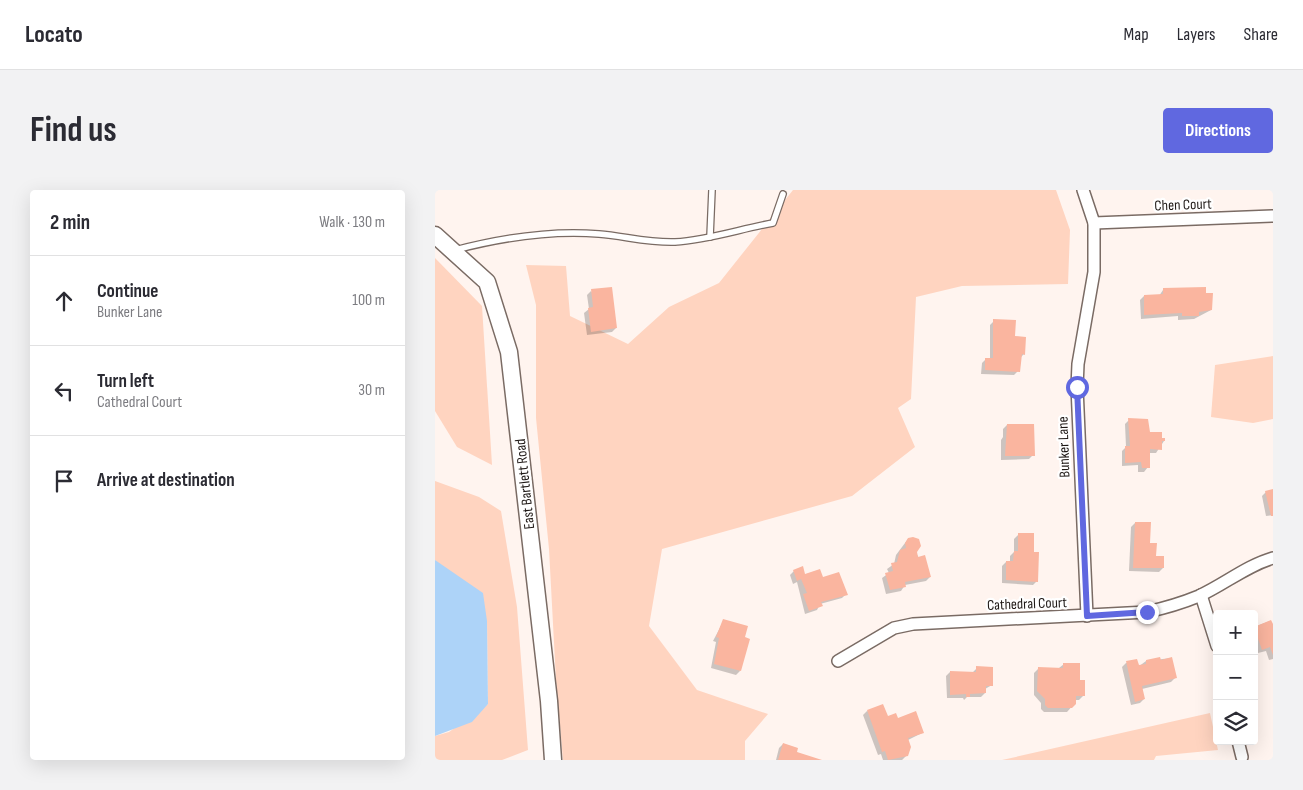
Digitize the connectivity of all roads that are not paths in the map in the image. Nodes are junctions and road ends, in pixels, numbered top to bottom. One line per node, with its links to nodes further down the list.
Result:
1 (712, 190): 7 (lane)
2 (1083, 190): 5 (street, Bunker Lane)
3 (783, 194): 7 (lane)
4 (1273, 216): 5 (street, Chen Court)
5 (1094, 223): 11 (street, Bunker Lane)
6 (435, 235): 8 (street, East Bartlett Road)
7 (710, 237): 8 (lane)
8 (453, 251): 16 (street, East Bartlett Road)
9 (1273, 558): 10 (street, Cathedral Court)
10 (1201, 595): 11 (street, Cathedral Court); 12 (street)
11 (1087, 616): 13 (street, Cathedral Court)
12 (1213, 633)
13 (838, 661)
14 (1240, 745): 15 (street)
15 (1242, 757)
16 (553, 760)

